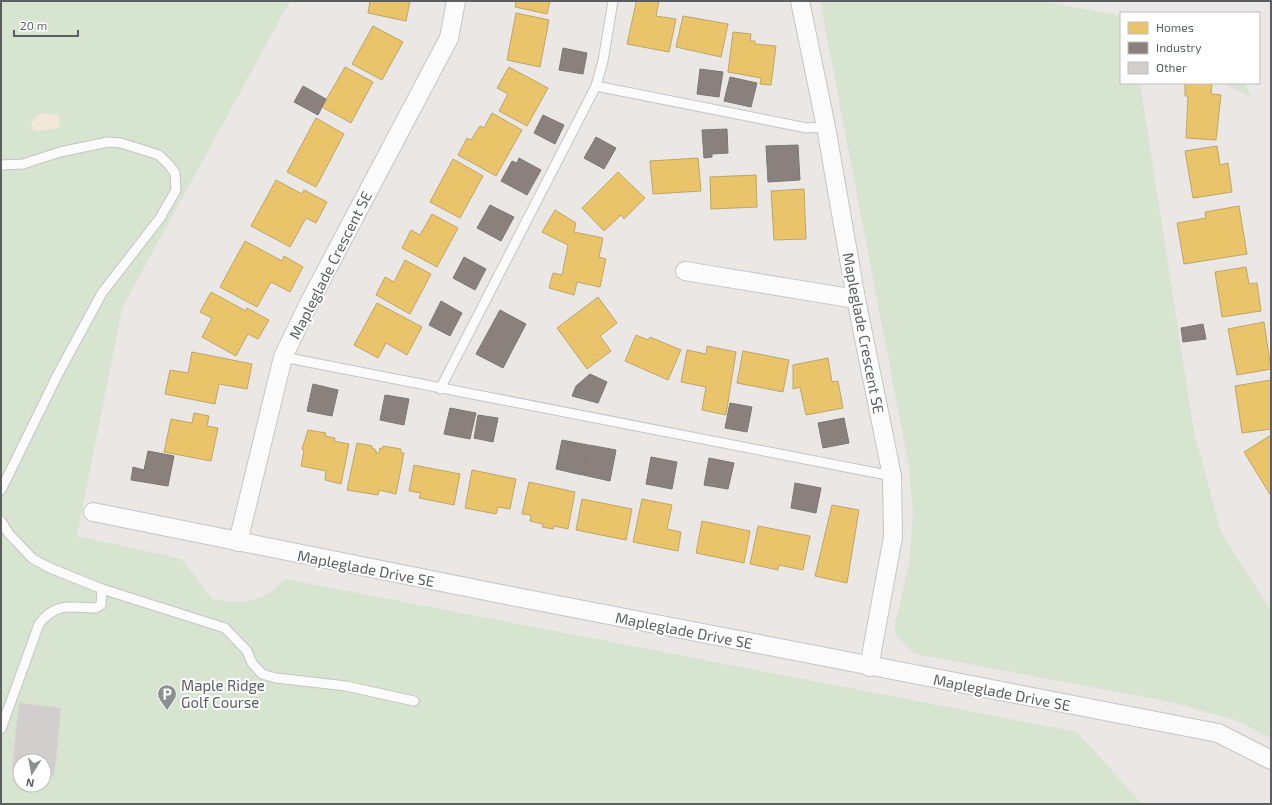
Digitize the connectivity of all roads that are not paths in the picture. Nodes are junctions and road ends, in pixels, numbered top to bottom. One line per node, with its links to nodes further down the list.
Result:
1 (456, 1): 9 (street, Mapleglade Crescent SE)
2 (613, 1): 4 (lane)
3 (800, 1): 5 (street, Mapleglade Crescent SE)
4 (596, 86): 5 (lane); 10 (lane)
5 (826, 127): 8 (street, Mapleglade Crescent SE)
6 (1, 165): 12 (lane)
7 (685, 271): 8 (street)
8 (856, 299): 11 (street, Mapleglade Crescent SE)
9 (283, 357): 10 (lane); 15 (street, Mapleglade Crescent SE)
10 (440, 388): 11 (lane)
11 (892, 476): 17 (street, Mapleglade Crescent SE)
12 (1, 490)
13 (93, 512): 15 (street, Mapleglade Drive SE)
14 (1, 522): 16 (lane)
15 (238, 542): 17 (street, Mapleglade Drive SE)
16 (102, 589): 18 (lane); 19 (lane)
17 (869, 667): 20 (street, Mapleglade Drive SE)
18 (414, 702)
19 (1, 729)
20 (1271, 760)

